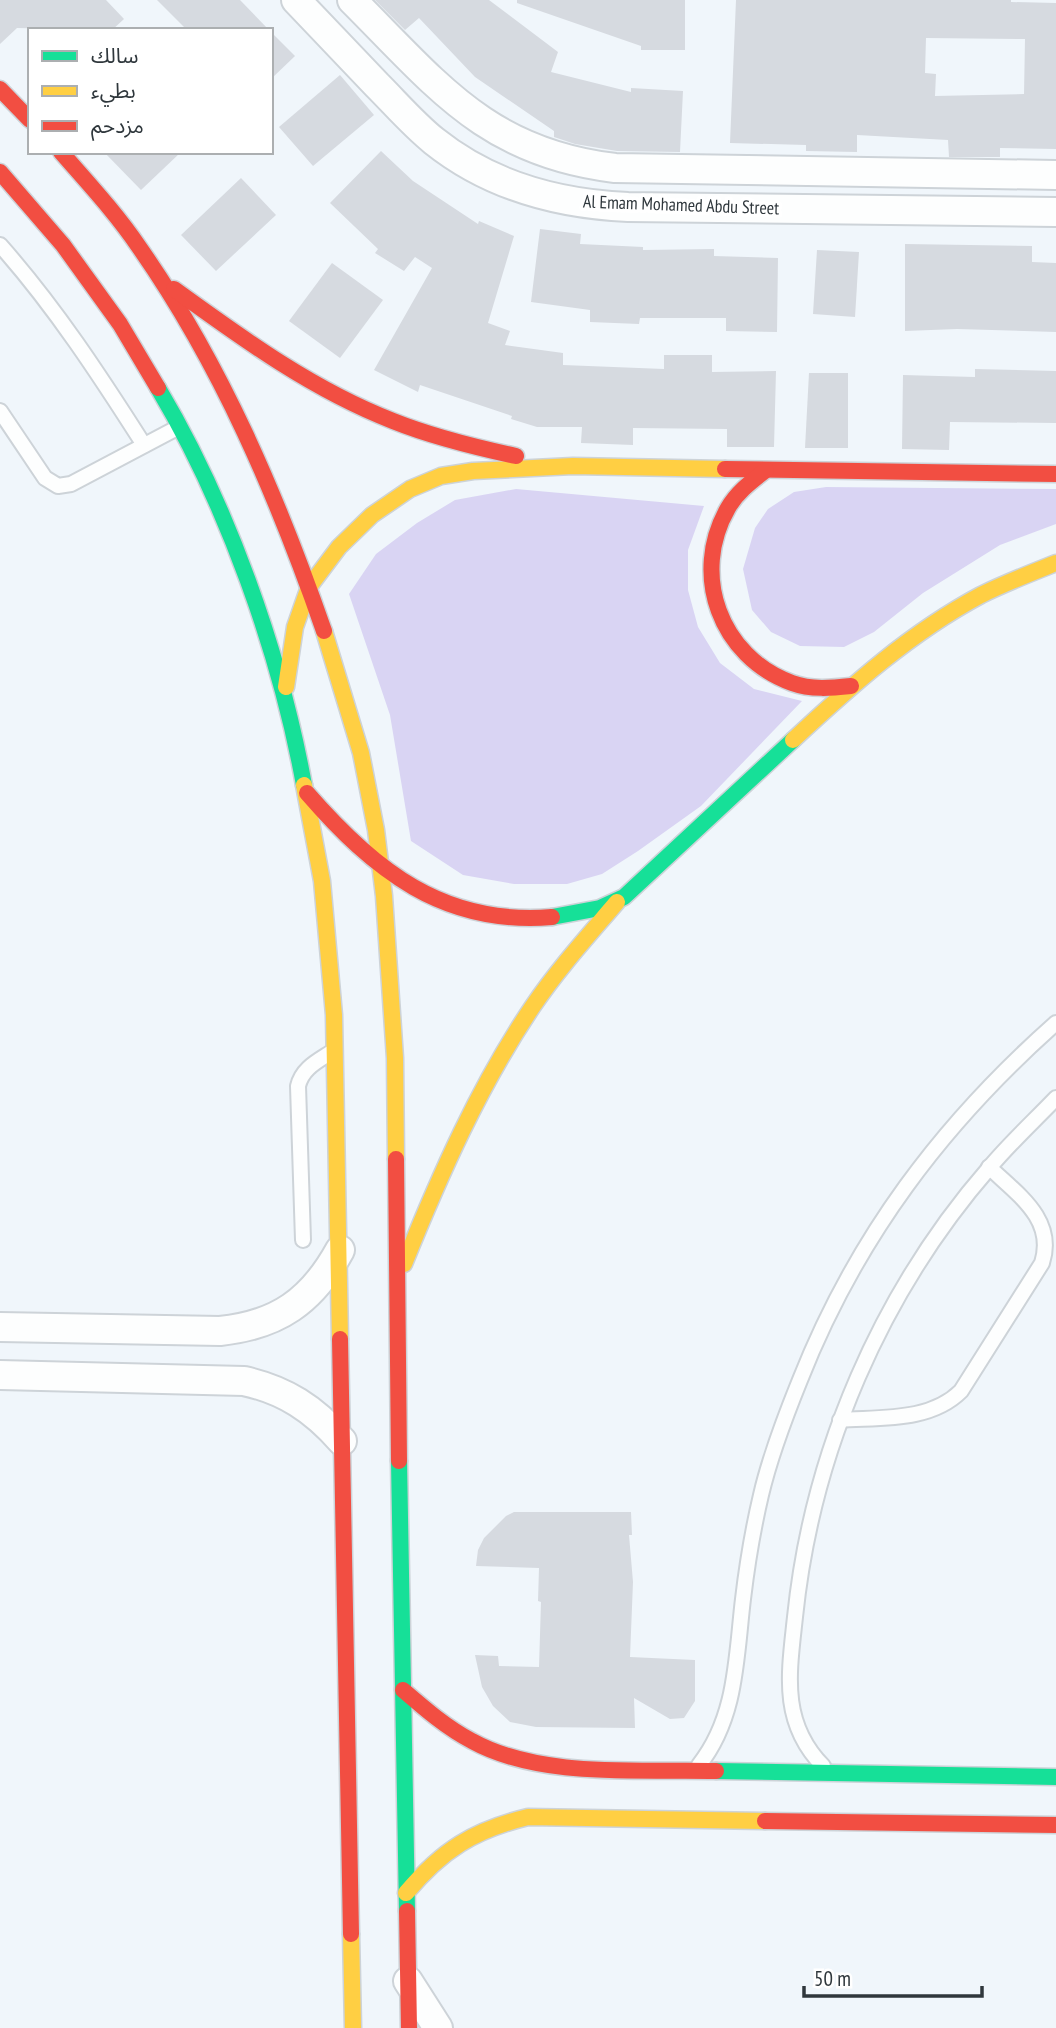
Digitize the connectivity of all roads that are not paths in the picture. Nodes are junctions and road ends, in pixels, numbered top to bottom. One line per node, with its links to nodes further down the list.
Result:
1 (296, 0): 8 (street, Al Emam Mohamed Abdu Street)
2 (352, 0): 7 (street, Al Emam Mohamed Abdu Street)
3 (0, 89): 4 (main road)
4 (28, 118)
5 (63, 154): 10 (main road)
6 (0, 172): 12 (main road)
7 (1056, 175)
8 (1056, 212)
9 (0, 245): 13 (lane)
10 (164, 282): 14 (main road); 18 (main road)
11 (0, 411): 13 (lane)
12 (180, 426): 13 (lane); 20 (main road)
13 (144, 445)
14 (573, 466): 15 (main road); 18 (main road)
15 (766, 470): 16 (main road); 19 (main road)
16 (1056, 474)
17 (1056, 563): 19 (main road)
18 (309, 587): 20 (main road); 22 (main road)
19 (850, 686): 23 (main road)
20 (285, 694): 21 (main road)
21 (307, 793): 22 (main road); 25 (main road)
22 (381, 869): 23 (main road); 30 (main road)
23 (617, 902): 30 (main road)
24 (1056, 1023): 36 (lane)
25 (335, 1050): 28 (lane); 29 (main road)
26 (1056, 1098): 27 (lane)
27 (989, 1167): 33 (lane); 33 (lane)
28 (303, 1240)
29 (340, 1250): 31 (street); 34 (main road)
30 (396, 1286): 35 (main road)
31 (0, 1327)
32 (0, 1375): 34 (street)
33 (839, 1420): 37 (lane)
34 (342, 1441): 42 (main road)
35 (403, 1690): 36 (main road); 40 (main road)
36 (695, 1770): 37 (main road)
37 (829, 1772): 38 (main road)
38 (1056, 1777)
39 (1056, 1825): 40 (main road)
40 (406, 1894): 41 (main road)
41 (401, 1981): 43 (main road); 44 (street)
42 (353, 2028)
43 (409, 2028)
44 (438, 2028)

